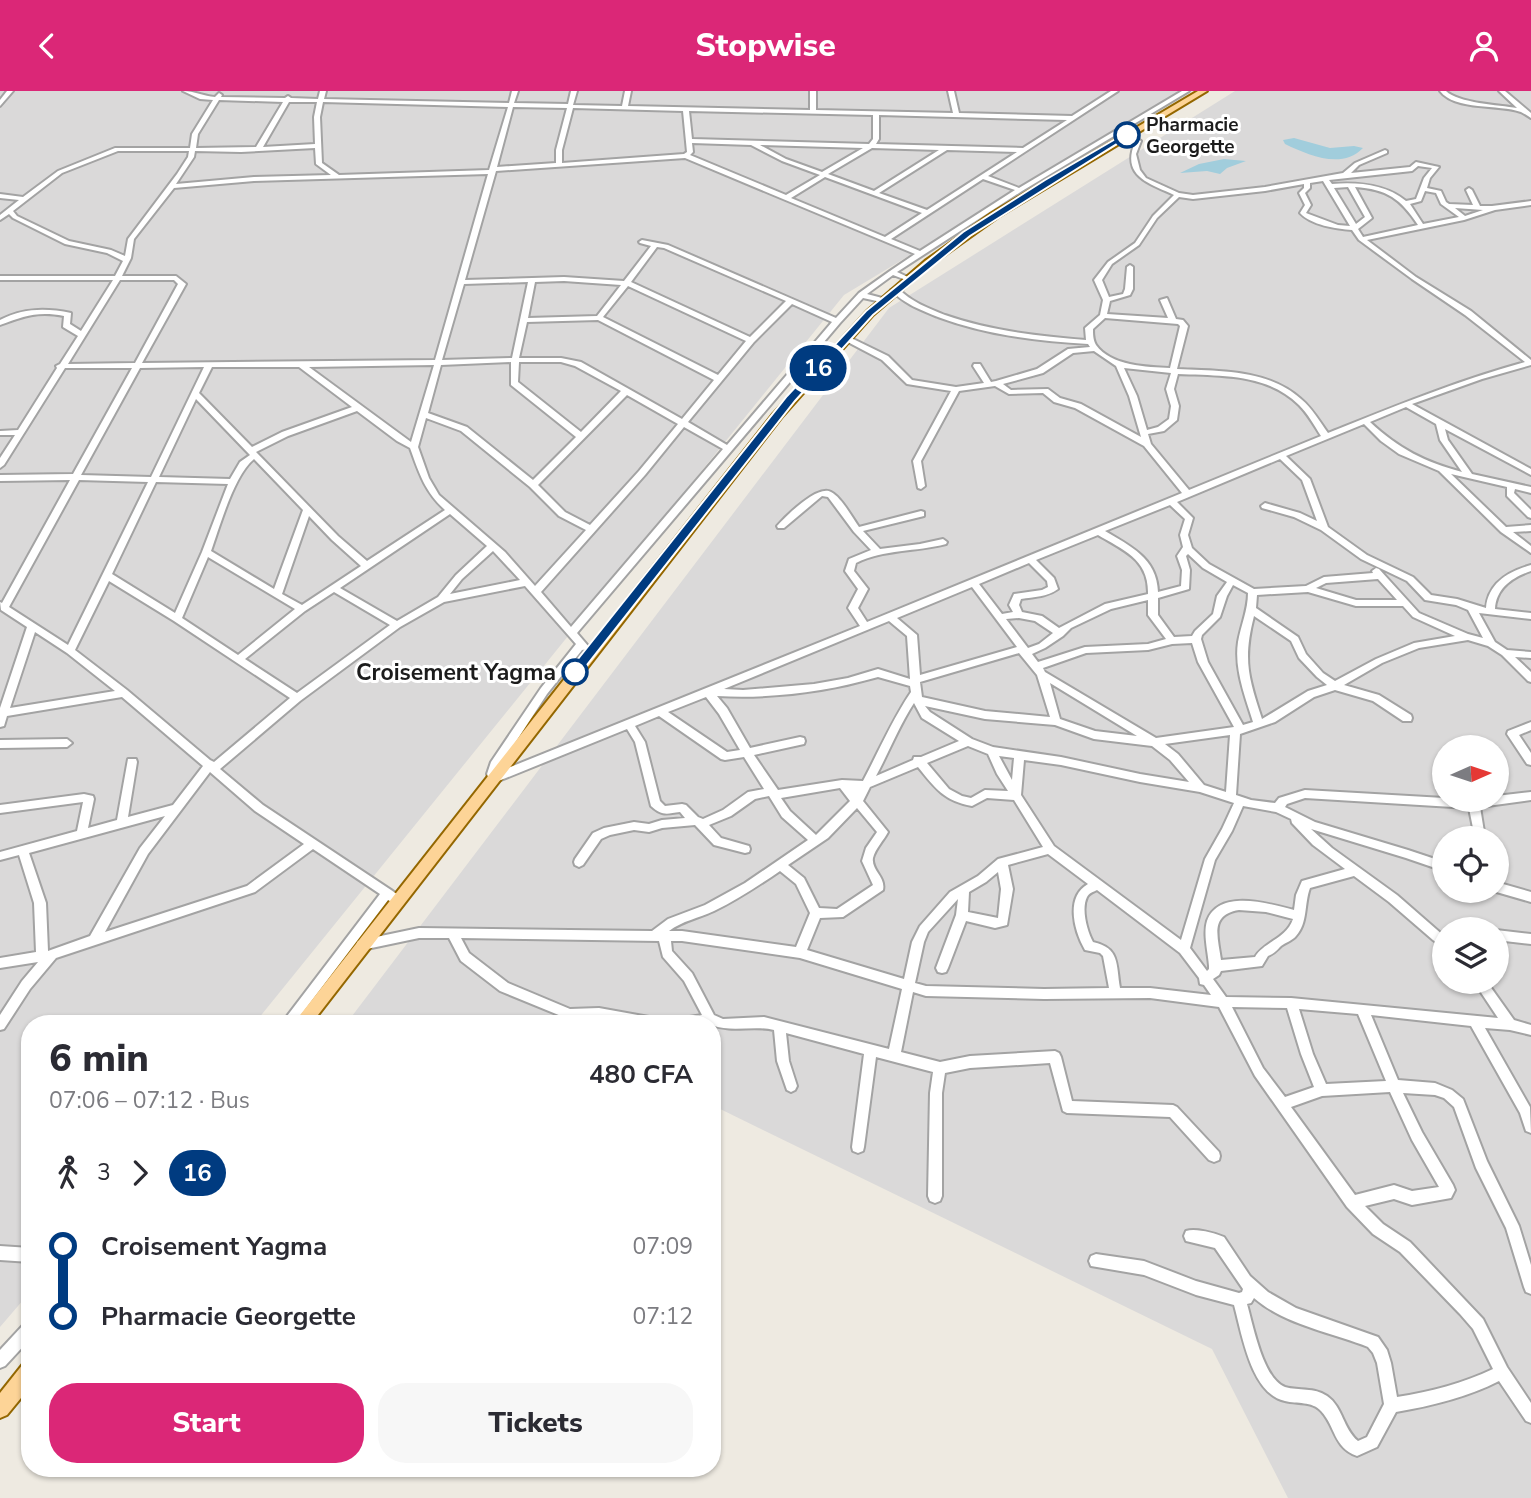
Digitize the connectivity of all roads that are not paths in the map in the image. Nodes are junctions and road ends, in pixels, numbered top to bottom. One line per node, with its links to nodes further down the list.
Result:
1 (10, 91): 17 (street)
2 (186, 91): 14 (street)
3 (323, 91): 16 (street)
4 (515, 91): 18 (street)
5 (574, 91): 19 (street)
6 (628, 91): 20 (street)
7 (813, 91): 23 (street)
8 (951, 91): 25 (street)
9 (1115, 91): 27 (street)
10 (1186, 91): 51 (street)
11 (1203, 91): 28 (main road)
12 (1443, 91): 22 (street)
13 (1502, 91): 22 (street)
14 (220, 94): 15 (street); 35 (street)
15 (288, 98): 16 (street); 34 (street)
16 (319, 99): 18 (street); 32 (street)
17 (0, 104)
18 (511, 104): 19 (street); 40 (street)
19 (569, 106): 20 (street); 39 (street)
20 (625, 108): 21 (street)
21 (686, 109): 23 (street); 29 (street)
22 (1522, 111): 26 (street)
23 (813, 112): 24 (street)
24 (876, 113): 25 (street); 31 (street)
25 (956, 115): 27 (street)
26 (1531, 115)
27 (1071, 118): 36 (street)
28 (1127, 135): 54 (street); 79 (main road)
29 (689, 141): 30 (street); 38 (street)
30 (751, 143): 31 (street); 41 (street)
31 (872, 145): 33 (street); 41 (street)
32 (319, 146): 34 (street); 44 (street)
33 (946, 148): 36 (street); 53 (street)
34 (258, 149): 35 (street)
35 (193, 150): 48 (street); 57 (street)
36 (1024, 151): 43 (street)
37 (1385, 152): 42 (street)
38 (686, 156): 39 (street); 56 (street)
39 (559, 165): 40 (street)
40 (494, 171): 44 (street); 81 (street)
41 (824, 174): 53 (street); 56 (street)
42 (1345, 175): 45 (street); 50 (street)
43 (983, 177): 51 (street); 64 (street)
44 (340, 178): 48 (street)
45 (1325, 178): 46 (street); 49 (street)
46 (1307, 181): 54 (street); 68 (street)
47 (1350, 184): 49 (street); 58 (street); 68 (street)
48 (174, 186): 74 (street)
49 (1331, 186): 68 (street)
50 (1423, 189): 58 (street); 60 (street)
51 (1020, 190): 73 (street)
52 (1469, 190): 61 (street)
53 (876, 193): 64 (street)
54 (1178, 195): 87 (street)
55 (0, 196): 57 (street)
56 (786, 198): 69 (street)
57 (24, 199): 63 (street)
58 (1405, 203): 67 (street)
59 (1531, 203): 62 (street)
60 (1446, 206): 61 (street); 66 (street)
61 (1477, 206): 62 (street)
62 (1494, 208): 66 (street)
63 (10, 211): 65 (street); 74 (street)
64 (925, 212): 69 (street)
65 (0, 218)
66 (1464, 218): 67 (street)
67 (1422, 227): 70 (street)
68 (1355, 228): 70 (street)
69 (887, 239): 73 (street)
70 (1361, 239): 103 (street)
71 (642, 242): 72 (street)
72 (656, 244): 82 (street); 86 (street)
73 (920, 254): 76 (street)
74 (127, 260): 78 (street)
75 (1130, 267): 85 (street)
76 (892, 272): 79 (street); 84 (street)
77 (0, 278): 78 (street)
78 (117, 279): 97 (street); 108 (street)
79 (908, 279): 83 (main road)
80 (532, 281): 81 (street); 82 (street); 93 (street)
81 (463, 282): 102 (street)
82 (628, 283): 92 (street); 99 (street)
83 (895, 290): 89 (main road); 100 (street)
84 (862, 295): 89 (street); 94 (street)
85 (1117, 299): 87 (street); 91 (street)
86 (792, 300): 94 (street); 99 (street)
87 (1107, 300): 90 (street)
88 (1164, 300): 95 (street)
89 (883, 301): 98 (main road)
90 (1103, 316): 91 (street); 100 (street)
91 (1129, 316): 95 (street)
92 (599, 318): 93 (street); 111 (street)
93 (525, 320): 101 (street)
94 (837, 321): 129 (street)
95 (1173, 321): 110 (street)
96 (0, 323): 97 (street)
97 (82, 335): 107 (street)
98 (846, 339): 113 (street); 205 (main road)
99 (751, 340): 111 (street)
100 (1092, 346): 106 (street); 112 (street)
101 (516, 360): 102 (street); 114 (street); 125 (street)
102 (438, 362): 104 (street); 118 (street)
103 (1530, 363): 116 (street)
104 (300, 364): 105 (street); 117 (street)
105 (209, 365): 108 (street); 115 (street)
106 (1119, 365): 110 (street); 124 (street)
107 (60, 366): 108 (street); 122 (street)
108 (135, 366): 136 (street)
109 (977, 366): 112 (street)
110 (1174, 371): 124 (street); 126 (street)
111 (719, 379): 121 (street)
112 (993, 384): 113 (street); 127 (street)
113 (956, 389): 142 (street)
114 (626, 391): 121 (street); 125 (street)
115 (197, 394): 130 (street); 138 (street)
116 (1406, 404): 119 (street); 120 (street)
117 (357, 408): 128 (street); 130 (street)
118 (423, 414): 128 (street); 140 (street)
119 (1366, 422): 126 (street); 133 (street)
120 (1440, 423): 134 (street); 135 (street)
121 (683, 424): 129 (street); 154 (street)
122 (20, 432): 123 (street); 132 (street)
123 (0, 433)
124 (1143, 433): 127 (street)
125 (582, 437): 140 (street)
126 (1326, 437): 131 (street)
127 (1147, 445): 144 (street)
128 (414, 447): 148 (street)
129 (729, 449): 194 (street)
130 (253, 454): 139 (street); 147 (street)
131 (1280, 455): 144 (street); 152 (street)
132 (0, 465)
133 (1443, 471): 135 (street); 156 (street)
134 (1531, 472)
135 (1468, 474): 141 (street)
136 (76, 477): 137 (street); 138 (street); 181 (street)
137 (0, 478)
138 (152, 478): 139 (street); 168 (street)
139 (233, 482): 162 (street)
140 (533, 485): 154 (street)
141 (1511, 485): 143 (street); 150 (street)
142 (922, 486)
143 (1531, 490)
144 (1187, 493): 145 (street)
145 (1171, 501): 157 (street); 160 (street)
146 (1265, 506): 152 (street)
147 (307, 510): 166 (street); 177 (street)
148 (449, 511): 159 (street); 166 (street)
149 (921, 514): 155 (street)
150 (1531, 515)
151 (781, 526): 155 (street)
152 (1324, 528): 165 (street)
153 (1531, 528): 156 (street)
154 (591, 529): 175 (street)
155 (857, 530): 163 (street)
156 (1504, 530): 161 (street)
157 (1098, 531): 164 (street); 178 (street)
158 (943, 543): 163 (street)
159 (492, 547): 170 (street); 179 (street)
160 (1187, 548): 172 (street); 178 (street)
161 (1531, 550)
162 (206, 552): 177 (street); 190 (street)
163 (879, 553): 193 (street)
164 (1030, 559): 171 (street); 186 (street)
165 (1371, 561): 169 (street); 182 (street)
166 (367, 566): 173 (street)
167 (1531, 568): 185 (street)
168 (106, 575): 190 (street); 201 (street)
169 (1380, 576): 174 (street); 180 (street)
170 (528, 582): 175 (street); 179 (street)
171 (973, 582): 188 (street); 189 (street)
172 (1231, 582): 176 (street); 197 (street)
173 (335, 589): 183 (street); 191 (street)
174 (1308, 589): 176 (street); 180 (street)
175 (537, 590): 194 (street)
176 (1252, 592): 184 (street)
177 (277, 595): 183 (street)
178 (1152, 595): 195 (street); 198 (street)
179 (441, 599): 191 (street)
180 (1403, 603): 196 (street)
181 (2, 607): 192 (street)
182 (1472, 608): 185 (street); 200 (street)
183 (302, 609): 206 (street)
184 (1252, 610): 209 (street); 218 (street)
185 (1490, 611): 187 (street)
186 (1019, 614): 189 (street); 195 (street)
187 (1531, 615)
188 (890, 617): 193 (street); 210 (street)
189 (1000, 617): 202 (street)
190 (177, 619): 206 (street)
191 (397, 625): 213 (street)
192 (33, 626): 201 (street); 215 (street)
193 (866, 628): 212 (street)
194 (572, 632): 199 (street)
195 (1060, 634): 202 (street)
196 (1468, 637): 200 (street); 209 (street)
197 (1196, 639): 198 (street); 221 (street)
198 (1172, 641): 207 (street)
199 (582, 644): 205 (street); 234 (street)
200 (1491, 644): 203 (street)
201 (70, 651): 211 (street)
202 (1023, 651): 207 (street); 210 (street)
203 (1505, 653): 204 (street); 208 (street)
204 (1531, 655)
205 (588, 658): 234 (main road)
206 (238, 660): 213 (street)
207 (1038, 671): 217 (street); 225 (street)
208 (1531, 678)
209 (1335, 685): 216 (street); 218 (street)
210 (915, 690): 212 (street); 217 (street); 223 (street); 236 (street)
211 (124, 692): 215 (street); 233 (street)
212 (708, 692): 214 (street); 228 (street)
213 (297, 698): 233 (street)
214 (660, 712): 219 (street); 228 (street)
215 (1, 716)
216 (1407, 717)
217 (1056, 721): 225 (street)
218 (1258, 723): 221 (street)
219 (629, 724): 234 (street); 250 (street)
220 (1531, 726): 231 (street)
221 (1238, 731): 225 (street); 241 (street)
222 (800, 741): 228 (street)
223 (968, 742): 227 (street); 230 (street)
224 (67, 743): 226 (street)
225 (1155, 743): 237 (street)
226 (0, 744)
227 (992, 751): 229 (street); 239 (street)
228 (747, 753): 238 (street)
229 (1019, 754): 237 (street); 239 (street)
230 (919, 761): 236 (street); 239 (street)
231 (1531, 761)
232 (132, 762): 249 (street)
233 (212, 766): 245 (street); 253 (street)
234 (497, 776): 266 (main road)
235 (842, 784): 236 (street); 238 (street); 243 (street)
236 (864, 785): 243 (street)
237 (1200, 788): 241 (street)
238 (774, 793): 250 (street); 252 (street)
239 (1016, 796): 256 (street)
240 (1531, 796): 242 (street)
241 (1236, 798): 246 (street); 278 (street)
242 (1509, 799)
243 (857, 801): 252 (street); 268 (street)
244 (1432, 802): 246 (street)
245 (177, 808): 249 (street); 275 (street)
246 (1278, 808): 248 (street)
247 (0, 809): 251 (street)
248 (1293, 817): 260 (street); 262 (street)
249 (122, 821): 251 (street)
250 (698, 822): 255 (street); 258 (street)
251 (82, 832): 254 (street)
252 (815, 840): 261 (street)
253 (312, 845): 266 (street); 275 (street)
254 (22, 849): 257 (street); 280 (street)
255 (744, 849)
256 (1050, 849): 259 (street); 263 (street)
257 (0, 856)
258 (579, 862)
259 (1002, 862): 264 (street); 269 (street)
260 (1432, 863)
261 (781, 866): 268 (street); 272 (street)
262 (1356, 871): 270 (street); 273 (street)
263 (1098, 884): 278 (street); 286 (street)
264 (964, 889): 269 (street); 285 (street)
265 (1509, 891): 267 (street)
266 (392, 897): 277 (main road); 291 (street)
267 (1531, 897)
268 (816, 913): 279 (street)
269 (962, 915): 283 (street)
270 (1300, 916): 282 (street); 282 (street)
271 (452, 933): 272 (street); 277 (street); 293 (street)
272 (660, 935): 279 (street); 294 (street)
273 (1432, 935)
274 (1509, 936): 276 (street)
275 (95, 939): 280 (street)
276 (1531, 939)
277 (361, 945): 292 (main road)
278 (1184, 949): 284 (street)
279 (800, 953): 285 (street)
280 (47, 955): 281 (street); 297 (street)
281 (0, 963)
282 (1215, 965): 284 (street)
283 (942, 968)
284 (1204, 980): 288 (street)
285 (907, 986): 286 (street); 302 (street)
286 (1115, 991): 288 (street)
287 (1488, 994): 299 (street)
288 (1223, 1002): 289 (street); 307 (street)
289 (1291, 1003): 290 (street); 306 (street)
290 (1362, 1009): 295 (street); 305 (street)
291 (294, 1015)
292 (308, 1015)
293 (610, 1015)
294 (708, 1015)
295 (1475, 1022): 299 (street); 308 (street)
296 (721, 1023): 298 (street)
297 (0, 1025)
298 (779, 1025): 301 (street); 304 (street)
299 (1510, 1025): 300 (street)
300 (1531, 1030)
301 (871, 1051): 302 (street); 309 (street)
302 (894, 1054): 303 (street)
303 (940, 1068): 310 (street); 311 (street)
304 (790, 1086)
305 (1394, 1086): 306 (street); 312 (street); 317 (street)
306 (1322, 1090): 307 (street)
307 (1283, 1104): 312 (street)
308 (1531, 1127)
309 (858, 1147)
310 (1214, 1156)
311 (935, 1196)
312 (1352, 1202): 322 (street)
313 (1191, 1236): 318 (street)
314 (0, 1253): 315 (street)
315 (21, 1254)
316 (1096, 1261): 319 (street)
317 (1531, 1287)
318 (1252, 1288): 319 (street); 324 (street)
319 (1239, 1300): 324 (street)
320 (21, 1338): 321 (street)
321 (0, 1361)
322 (1503, 1372): 324 (street); 326 (street)
323 (21, 1382): 325 (main road)
324 (1392, 1405)
325 (0, 1408)
326 (1531, 1416)

